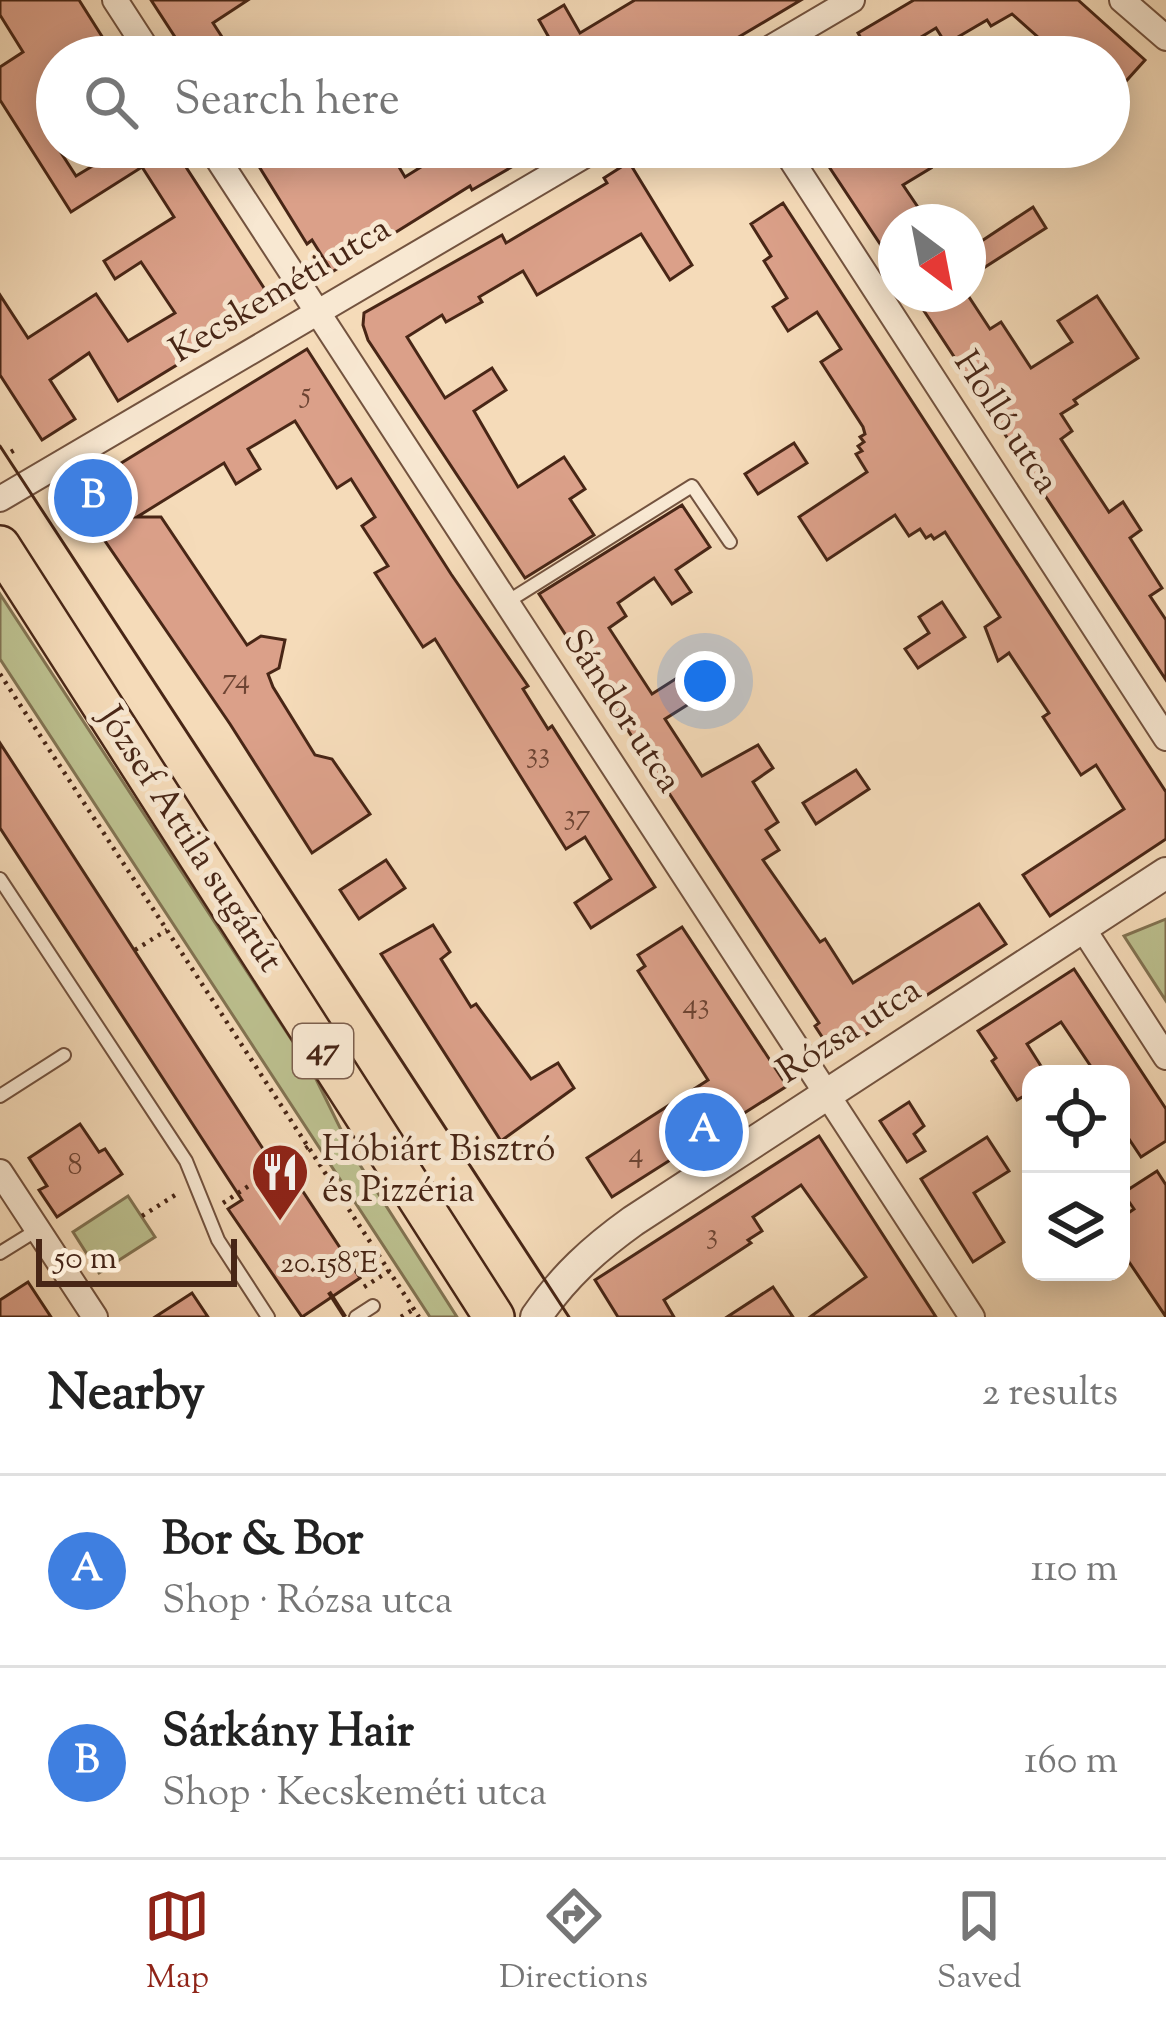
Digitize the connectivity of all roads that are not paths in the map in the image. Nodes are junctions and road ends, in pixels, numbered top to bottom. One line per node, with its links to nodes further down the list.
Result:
1 (115, 0): 4 (street)
2 (852, 0): 5 (street)
3 (1122, 0): 6 (street)
4 (138, 36)
5 (791, 36)
6 (1166, 38)
7 (224, 168): 10 (street, Sándor utca)
8 (563, 168): 10 (street, Kecskeméti utca)
9 (797, 168): 15 (street, Holló utca)
10 (316, 311): 11 (street, Kecskeméti utca); 14 (street, Sándor utca)
11 (0, 499)
12 (730, 542): 14 (lane)
13 (0, 546): 30 (main road, József Attila sugárút / 47)
14 (506, 603): 21 (street, Sándor utca)
15 (1166, 738)
16 (1166, 873): 18 (street, Rózsa utca)
17 (0, 879): 28 (lane)
18 (1082, 927): 20 (street); 21 (street, Rózsa utca)
19 (64, 1055): 22 (lane)
20 (1166, 1057)
21 (827, 1094): 31 (street, Rózsa utca); 32 (street, Sándor utca)
22 (0, 1096)
23 (0, 1172): 24 (street)
24 (38, 1229): 25 (lane); 27 (street)
25 (0, 1253)
26 (373, 1306): 29 (lane)
27 (95, 1317)
28 (268, 1317)
29 (356, 1317)
30 (494, 1317)
31 (536, 1317)
32 (972, 1317)

